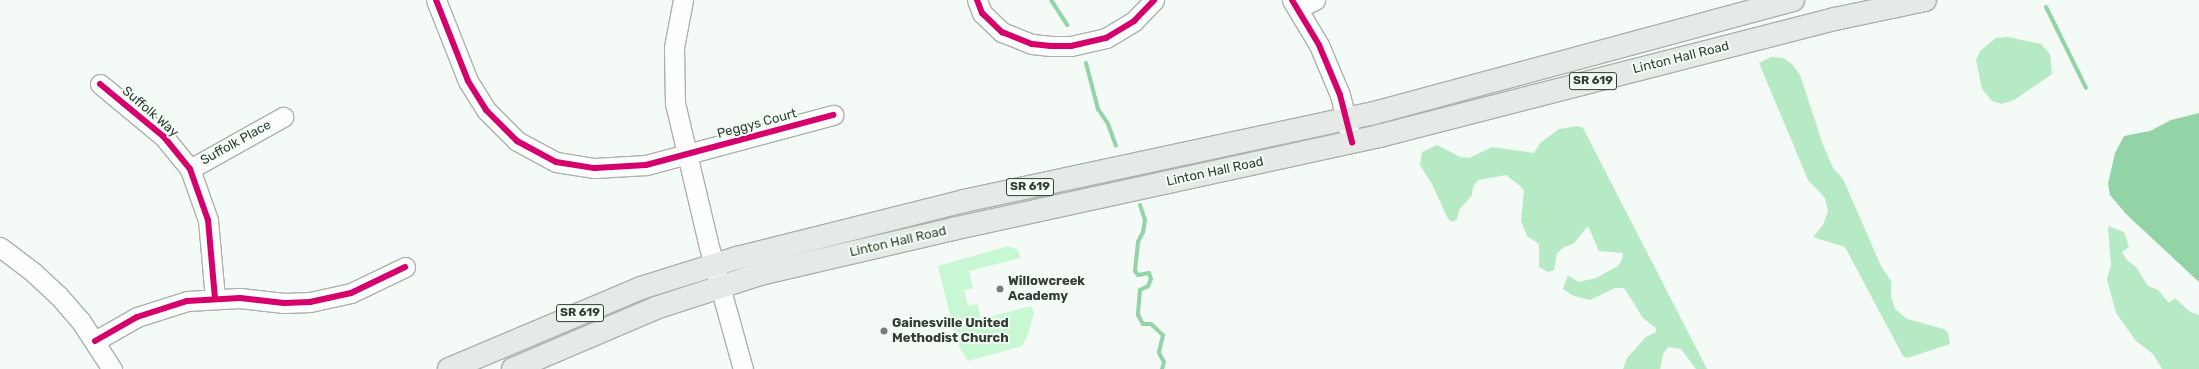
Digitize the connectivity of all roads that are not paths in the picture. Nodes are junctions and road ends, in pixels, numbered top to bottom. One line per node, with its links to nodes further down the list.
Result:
1 (436, 0): 14 (street, Peggys Court)
2 (683, 0): 14 (street)
3 (977, 0): 4 (street)
4 (1154, 0)
5 (1315, 0): 8 (street)
6 (1792, 0): 12 (main road, Linton Hall Road / SR 619)
7 (1925, 0): 13 (main road, Linton Hall Road / SR 619)
8 (1295, 4): 12 (street)
9 (100, 84): 15 (street, Suffolk Way)
10 (833, 115): 14 (street, Peggys Court)
11 (283, 118): 15 (street, Suffolk Place)
12 (1347, 120): 13 (street); 17 (main road, Linton Hall Road / SR 619)
13 (1352, 142): 19 (main road, Linton Hall Road / SR 619)
14 (688, 155): 17 (street)
15 (190, 169): 20 (street, Suffolk Way)
16 (0, 247): 21 (street)
17 (714, 264): 19 (street); 24 (main road, Linton Hall Road / SR 619)
18 (405, 268): 20 (street)
19 (720, 286): 22 (main road, Linton Hall Road / SR 619); 26 (street)
20 (215, 298): 21 (street)
21 (95, 341): 23 (street)
22 (532, 364): 25 (main road, Linton Hall Road / SR 619)
23 (112, 369)
24 (449, 369)
25 (513, 369)
26 (742, 369)

